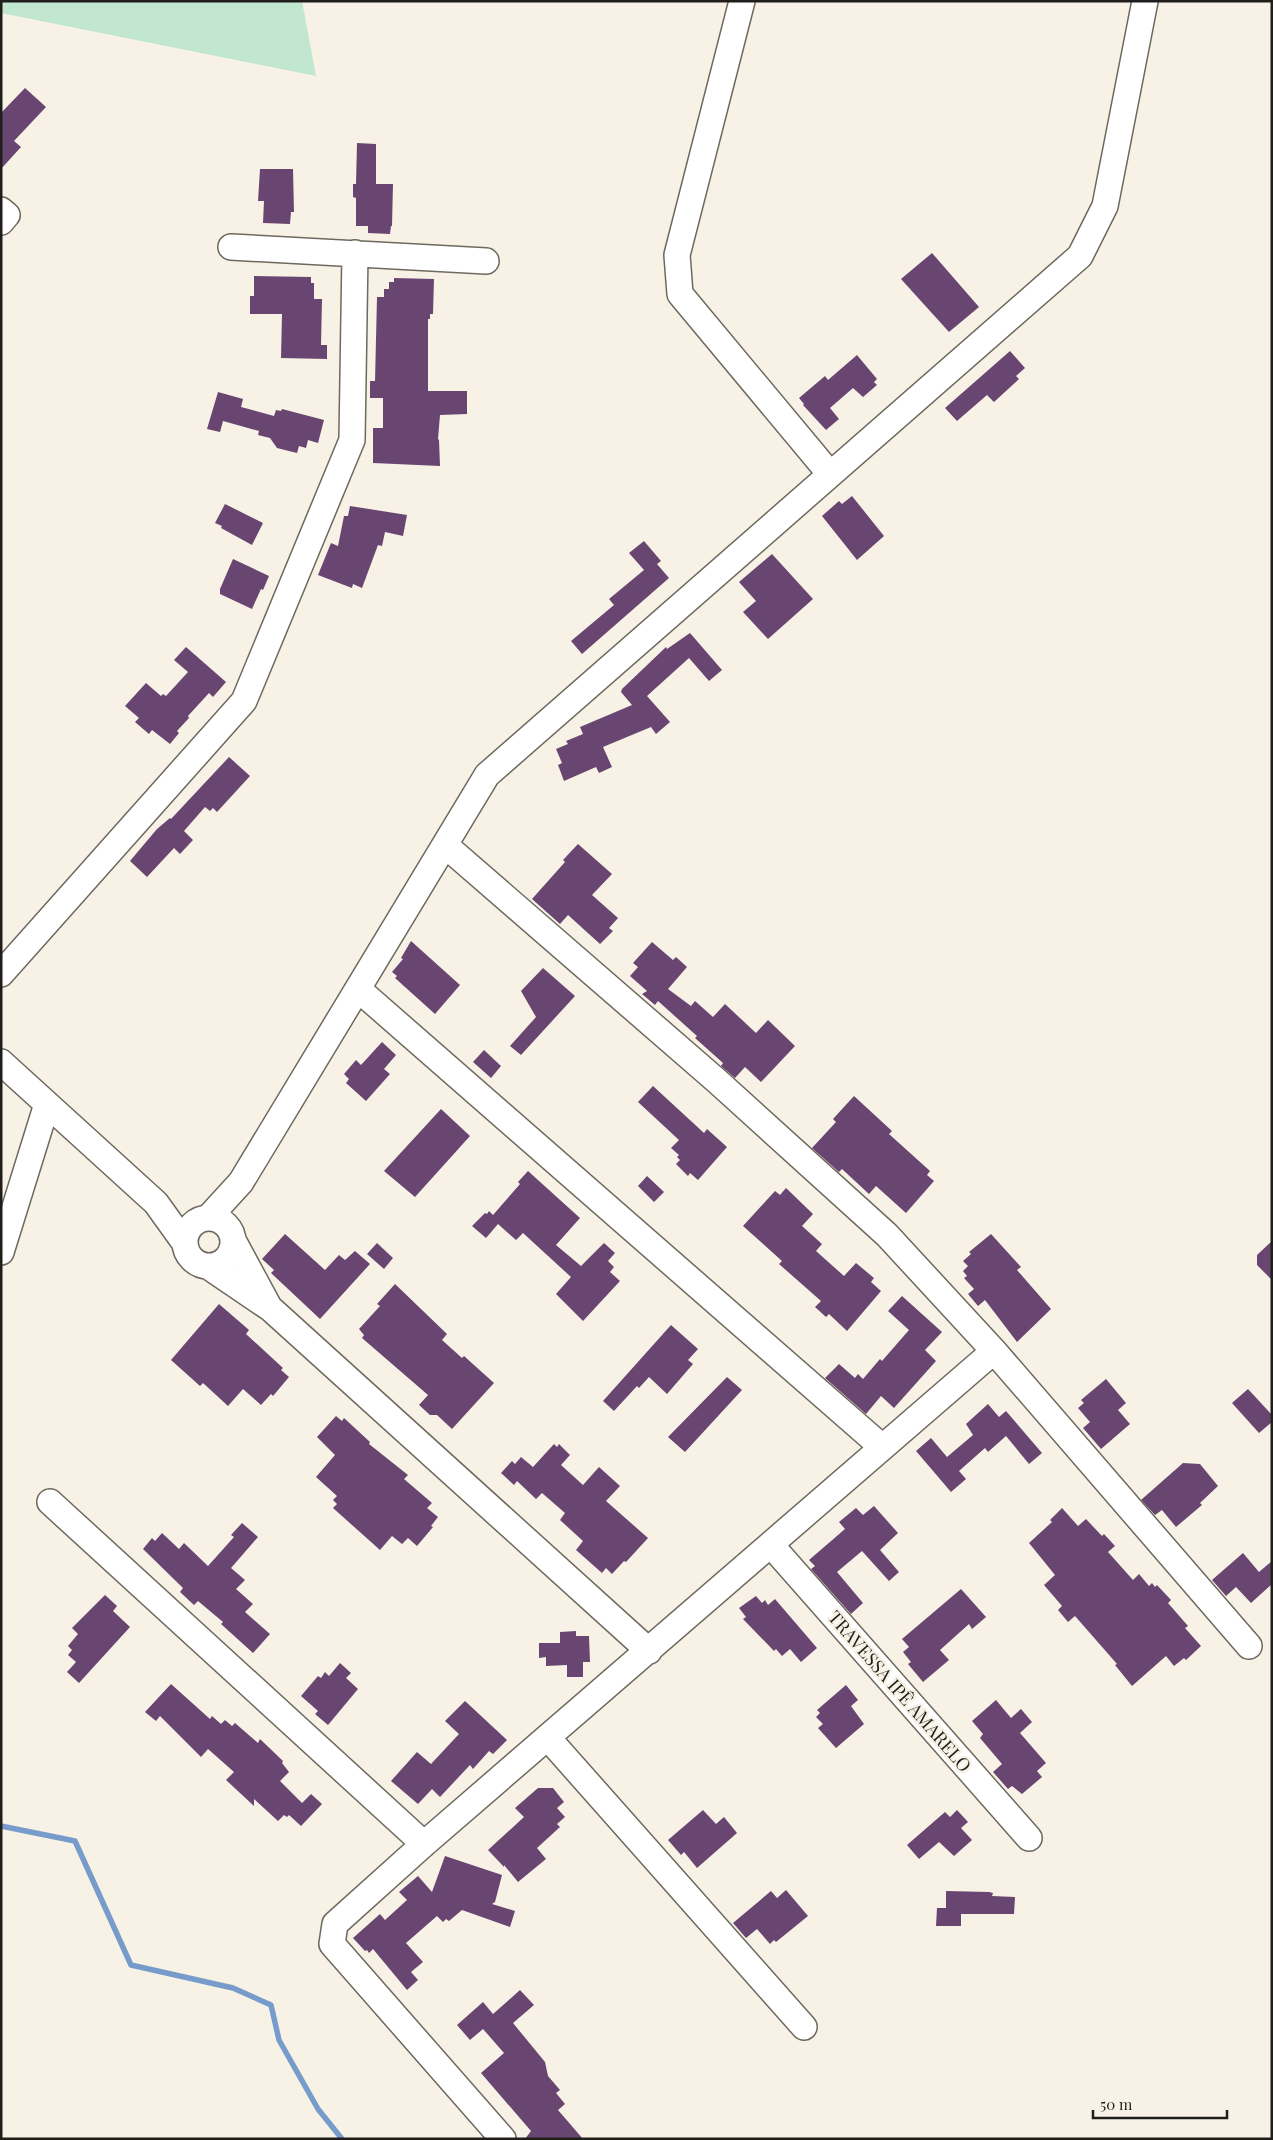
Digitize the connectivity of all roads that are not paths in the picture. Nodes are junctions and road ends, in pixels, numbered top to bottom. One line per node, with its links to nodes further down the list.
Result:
1 (742, 1): 8 (street)
2 (1145, 1): 8 (street)
3 (1, 210): 4 (street)
4 (1, 222)
5 (231, 247): 6 (street)
6 (355, 253): 7 (street); 10 (street)
7 (486, 261)
8 (830, 474): 9 (street)
9 (445, 845): 11 (street); 18 (street)
10 (1, 974)
11 (358, 989): 14 (street); 19 (street)
12 (1, 1062): 13 (street)
13 (47, 1104): 14 (street); 15 (street)
14 (210, 1230): 16 (street); 16 (street); 17 (street)
15 (1, 1252)
16 (209, 1267): 17 (street)
17 (271, 1309): 23 (street)
18 (994, 1351): 19 (street); 22 (street)
19 (882, 1447): 21 (street)
20 (50, 1502): 26 (street)
21 (771, 1545): 23 (street); 25 (street, TRAVESSA IPÊ AMARELO)
22 (1249, 1646)
23 (648, 1650): 24 (street)
24 (548, 1738): 26 (street); 27 (street)
25 (1029, 1838)
26 (424, 1844): 28 (street)
27 (804, 2027)
28 (504, 2139)

